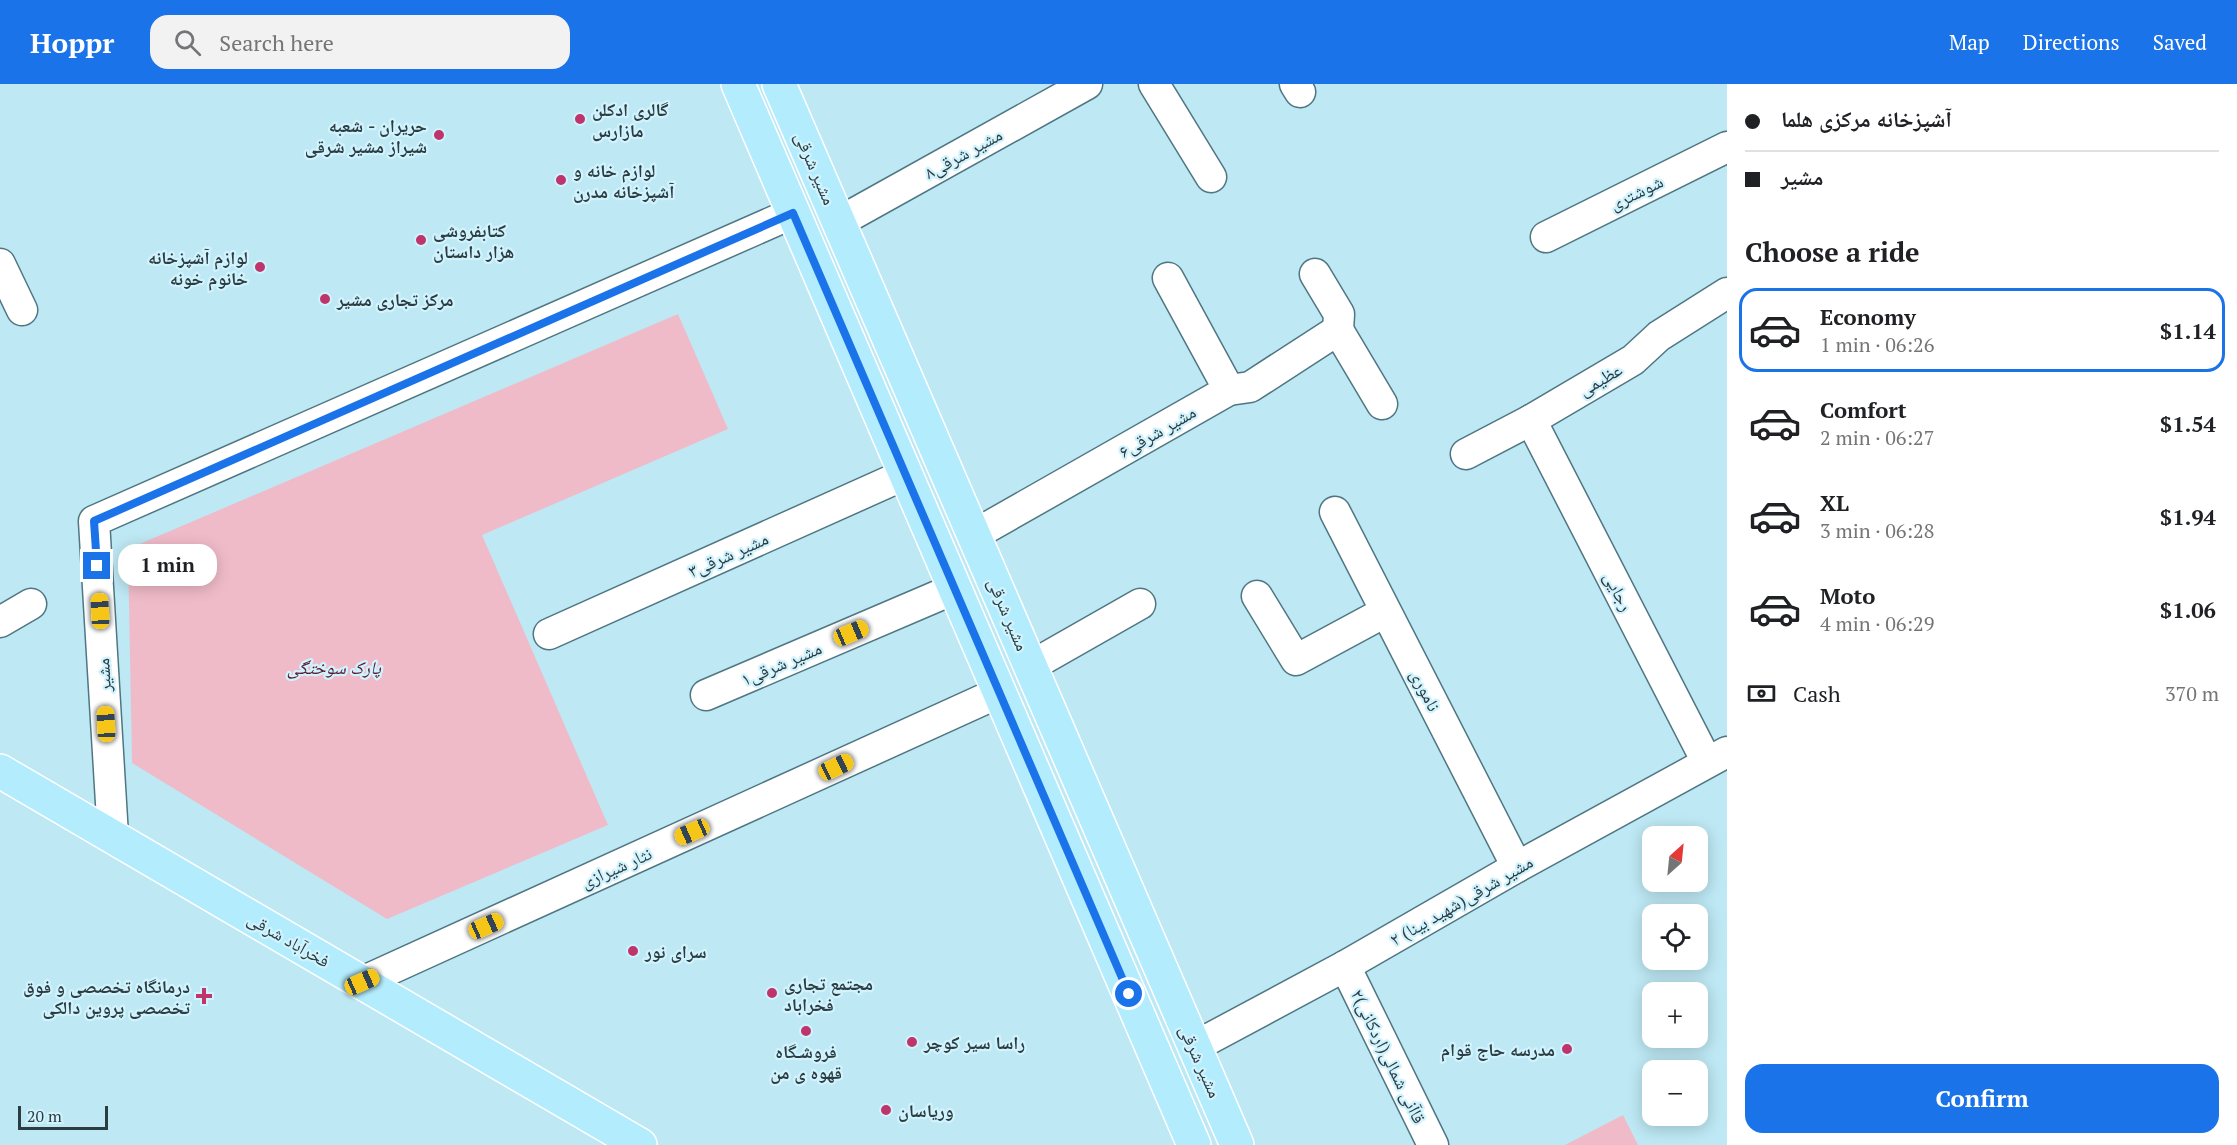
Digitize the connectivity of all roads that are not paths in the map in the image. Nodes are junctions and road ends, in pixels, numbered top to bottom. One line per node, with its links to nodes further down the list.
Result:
1 (738, 84): 7 (main road)
2 (779, 84): 8 (main road, مشیر شرقی)
3 (1088, 84): 8 (street, مشیر شرقی۸)
4 (1154, 84): 6 (street)
5 (1727, 147): 9 (street, شوشتری)
6 (1210, 177)
7 (793, 213): 20 (main road); 35 (street, مشیر)
8 (839, 222): 22 (main road, مشیر شرقی)
9 (1546, 237)
10 (0, 264): 14 (street)
11 (1315, 274): 15 (street)
12 (1168, 278): 16 (street)
13 (1727, 294): 18 (street, عظیمی)
14 (22, 310)
15 (1338, 330): 16 (street, ۶مشیر شرقی); 17 (street)
16 (1229, 390): 22 (street, ۶مشیر شرقی)
17 (1382, 404)
18 (1531, 420): 19 (street, عظیمی); 33 (street, رجایی)
19 (1466, 454)
20 (906, 474): 23 (main road); 29 (street, ۳مشیر شرقی)
21 (1335, 512): 27 (street, ناموری)
22 (974, 535): 30 (main road, مشیر شرقی)
23 (954, 589): 31 (main road); 32 (street, ۱مشیر شرقی)
24 (1257, 596): 27 (street)
25 (31, 604): 28 (street)
26 (1140, 604): 30 (street)
27 (1385, 612): 36 (street, ناموری)
28 (0, 622)
29 (549, 634)
30 (1031, 666): 39 (main road, مشیر شرقی)
31 (1000, 692): 38 (street, نثار شیرازی); 41 (main road)
32 (706, 695)
33 (1717, 757): 36 (street, ۲ مشیر شرقی(شهید بینا))
34 (6, 782): 35 (main road, فخرآباد شرقی)
35 (113, 837): 38 (main road, فخرآباد شرقی)
36 (1517, 867): 37 (street, ۲ مشیر شرقی(شهید بینا))
37 (1345, 966): 39 (street, ۲ مشیر شرقی(شهید بینا)); 43 (street, ۲قاآنی شمالی(اردکانی))
38 (362, 982): 40 (main road, فخرآباد شرقی)
39 (1194, 1047): 42 (main road, مشیر شرقی)
40 (640, 1145)
41 (1194, 1145)
42 (1238, 1145)
43 (1433, 1145)

